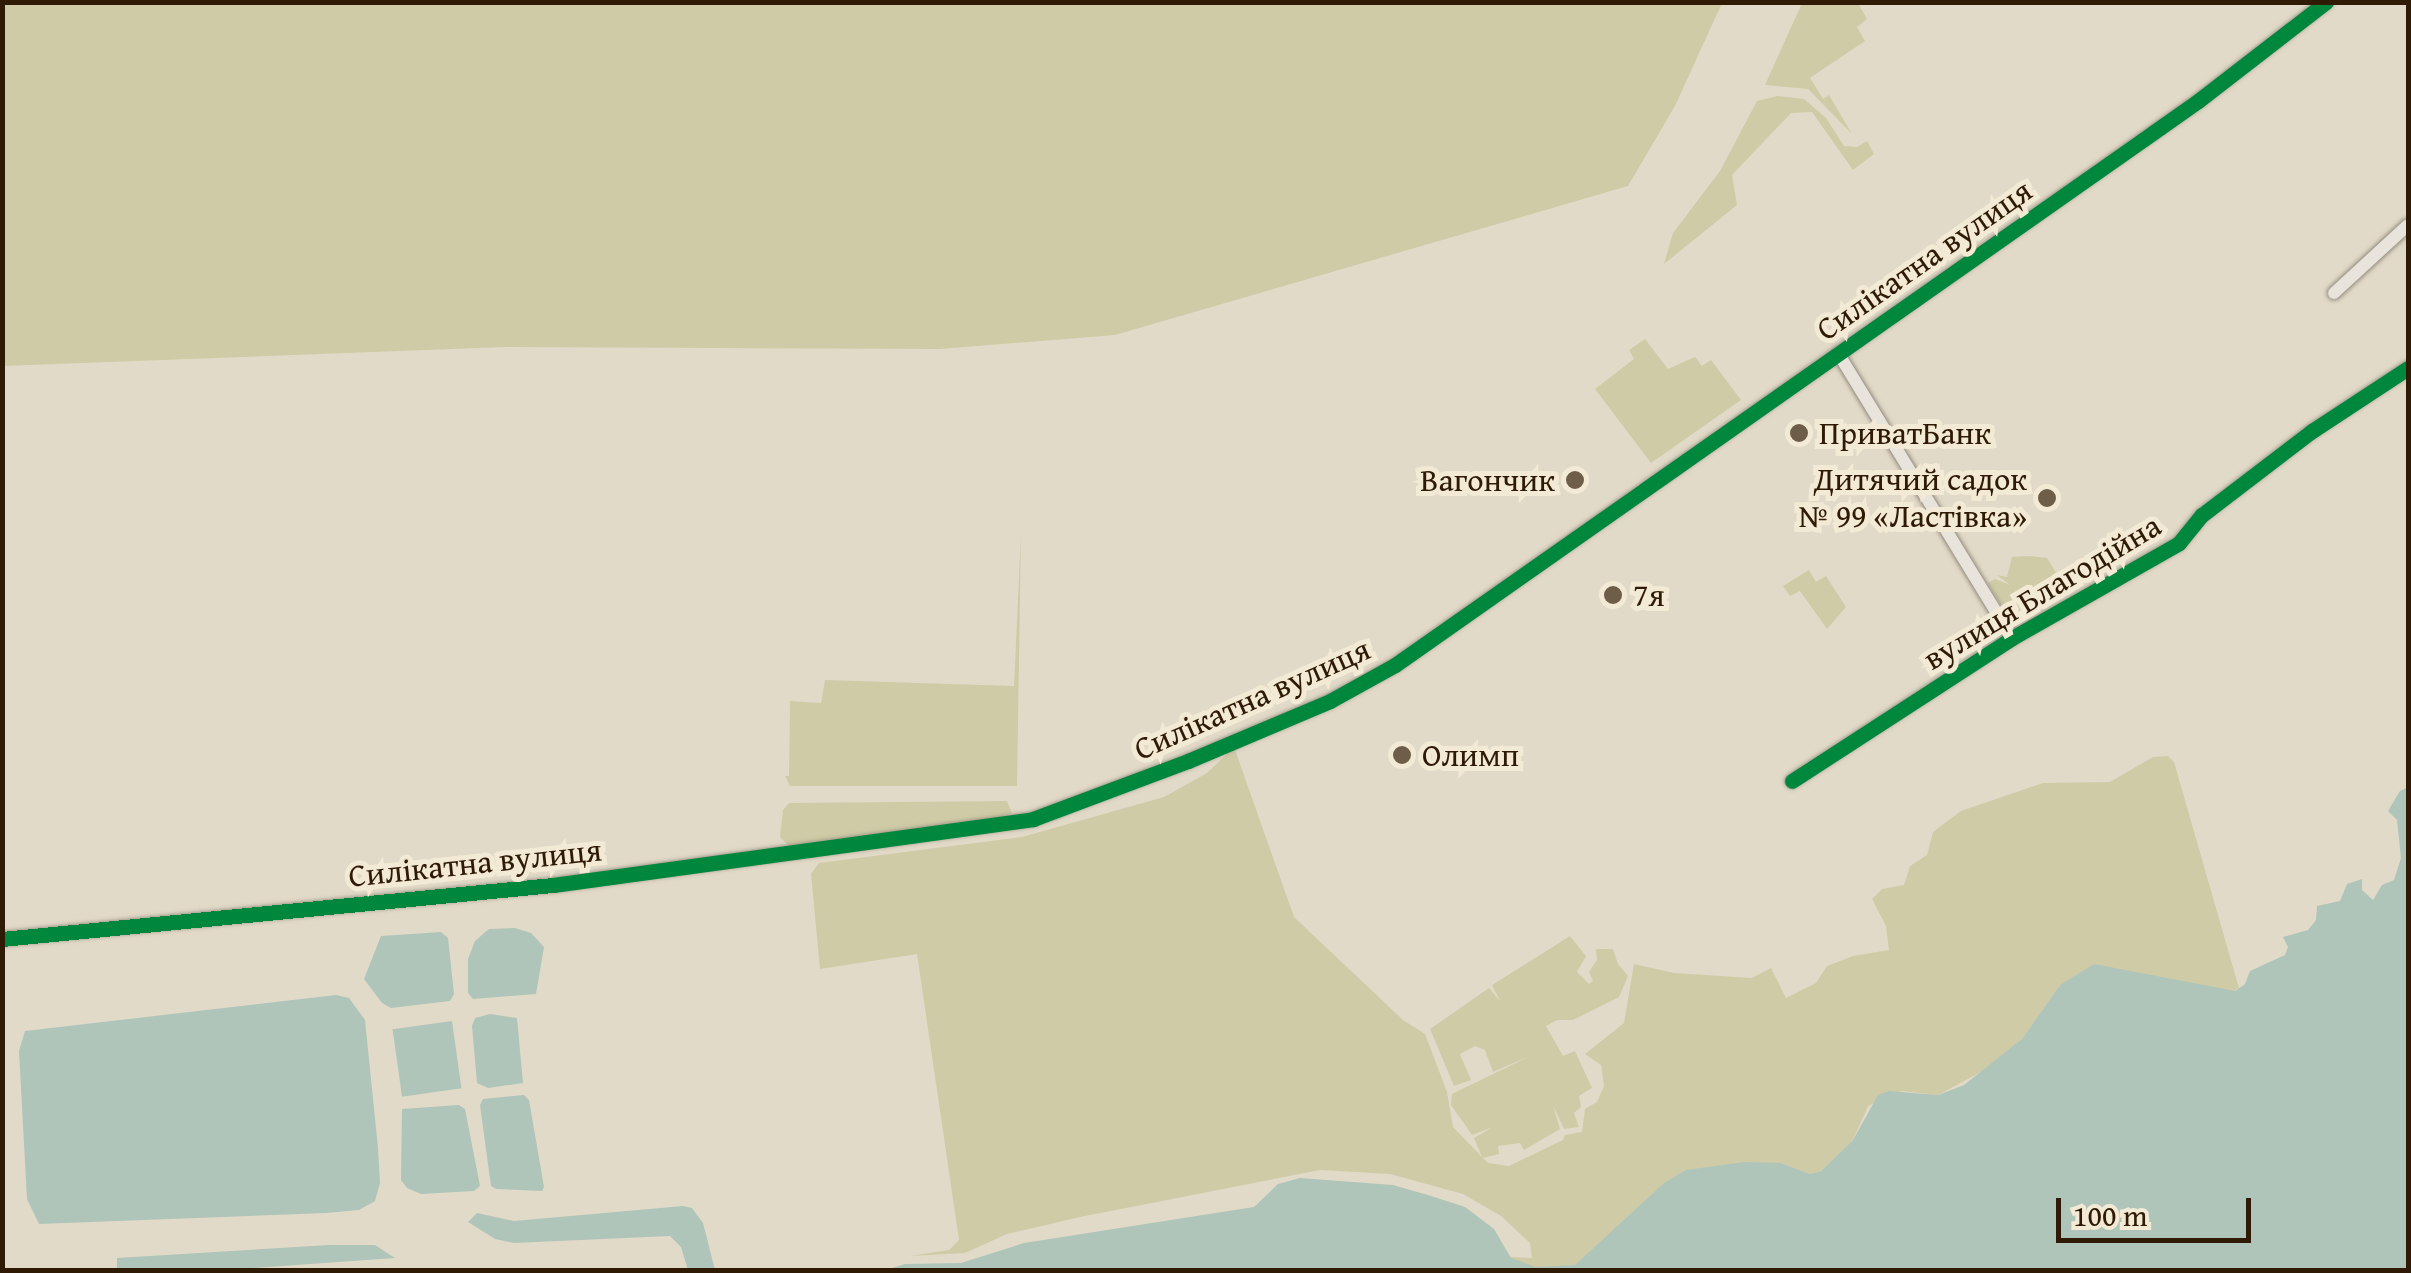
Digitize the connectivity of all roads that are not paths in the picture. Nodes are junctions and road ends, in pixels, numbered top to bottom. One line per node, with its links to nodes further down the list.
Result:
1 (2326, 2): 4 (street, Силікатна вулиця)
2 (2408, 225): 3 (street)
3 (2334, 293)
4 (1838, 354): 6 (street); 8 (street, Силікатна вулиця)
5 (2408, 368): 6 (street, вулиця Благодійна)
6 (2012, 638): 7 (street, вулиця Благодійна)
7 (1792, 782)
8 (2, 939)

